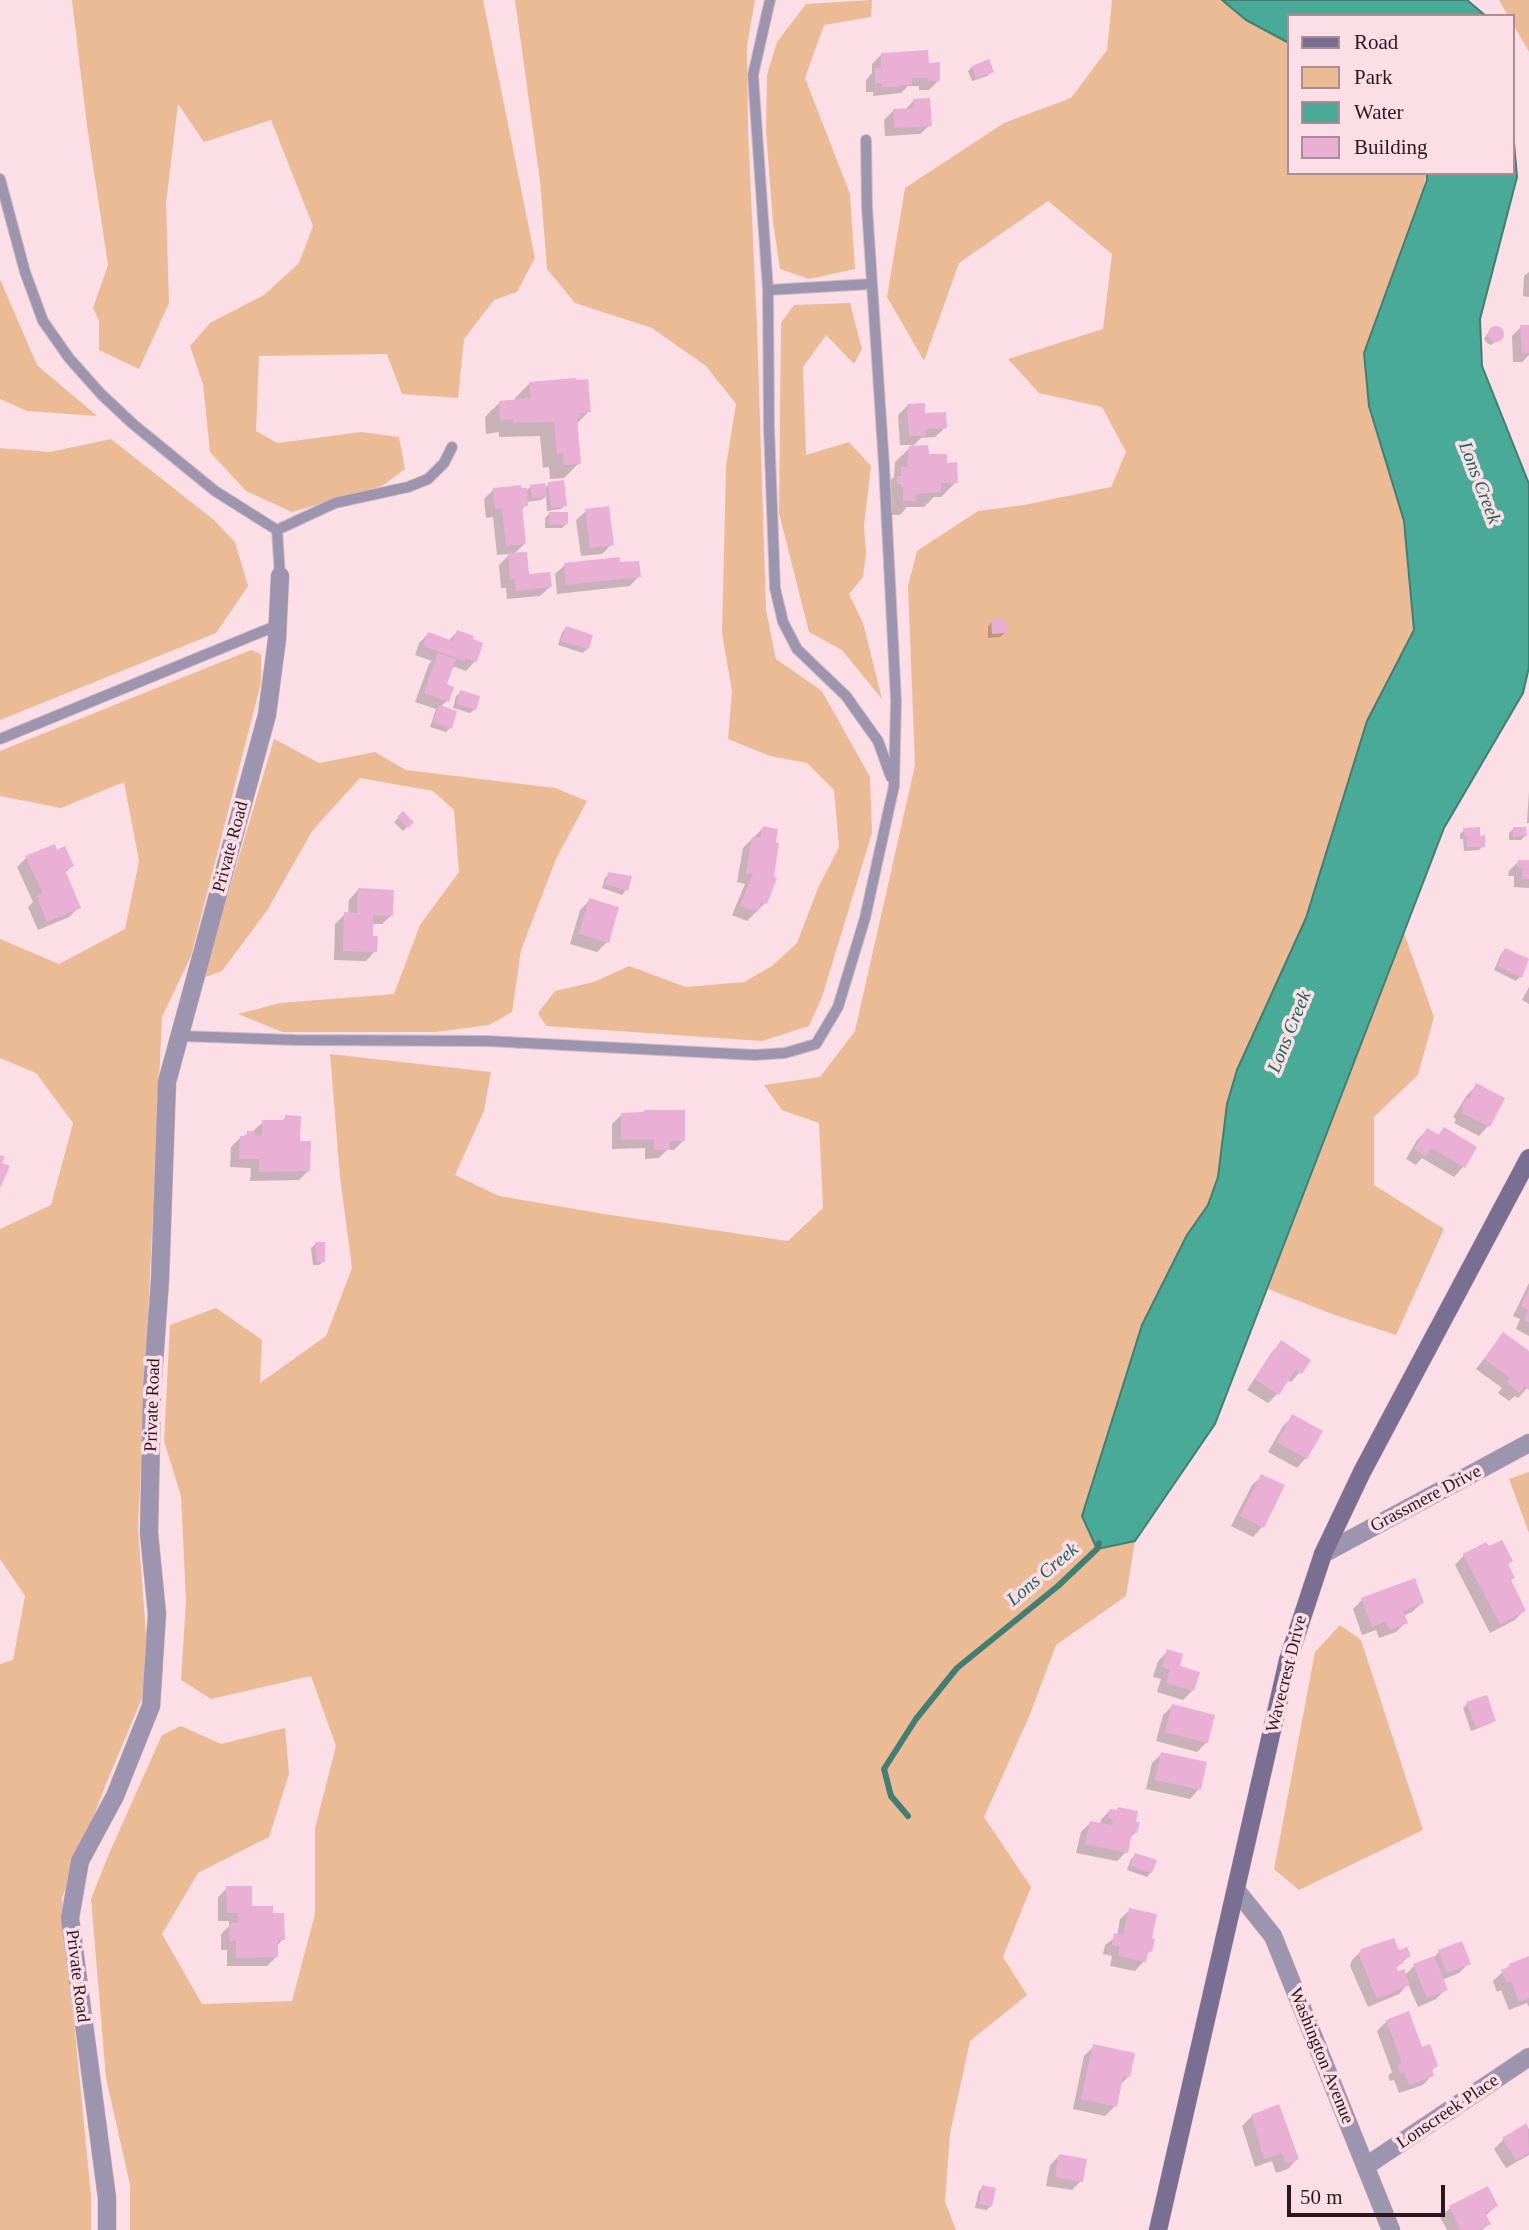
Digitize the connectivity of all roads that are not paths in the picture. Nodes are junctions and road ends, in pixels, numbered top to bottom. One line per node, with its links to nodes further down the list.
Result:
1 (770, 0): 5 (lane)
2 (866, 140): 4 (lane)
3 (0, 179): 7 (lane)
4 (871, 284): 5 (lane); 11 (lane)
5 (768, 290): 11 (lane)
6 (452, 447): 7 (lane)
7 (277, 530): 8 (lane)
8 (279, 576): 9 (street, Private Road)
9 (278, 625): 10 (lane); 12 (street, Private Road)
10 (0, 739)
11 (894, 786): 12 (lane)
12 (180, 1036): 19 (street, Private Road)
13 (1529, 1158): 15 (street, Wavecrest Drive)
14 (1529, 1443): 15 (street, Grassmere Drive)
15 (1323, 1554): 16 (street, Wavecrest Drive)
16 (1236, 1890): 18 (street, Washington Avenue); 20 (street, Wavecrest Drive)
17 (1529, 2057): 18 (street, Lonscreek Place)
18 (1366, 2166): 21 (street, Washington Avenue)
19 (107, 2230)
20 (1158, 2230)
21 (1391, 2230)

